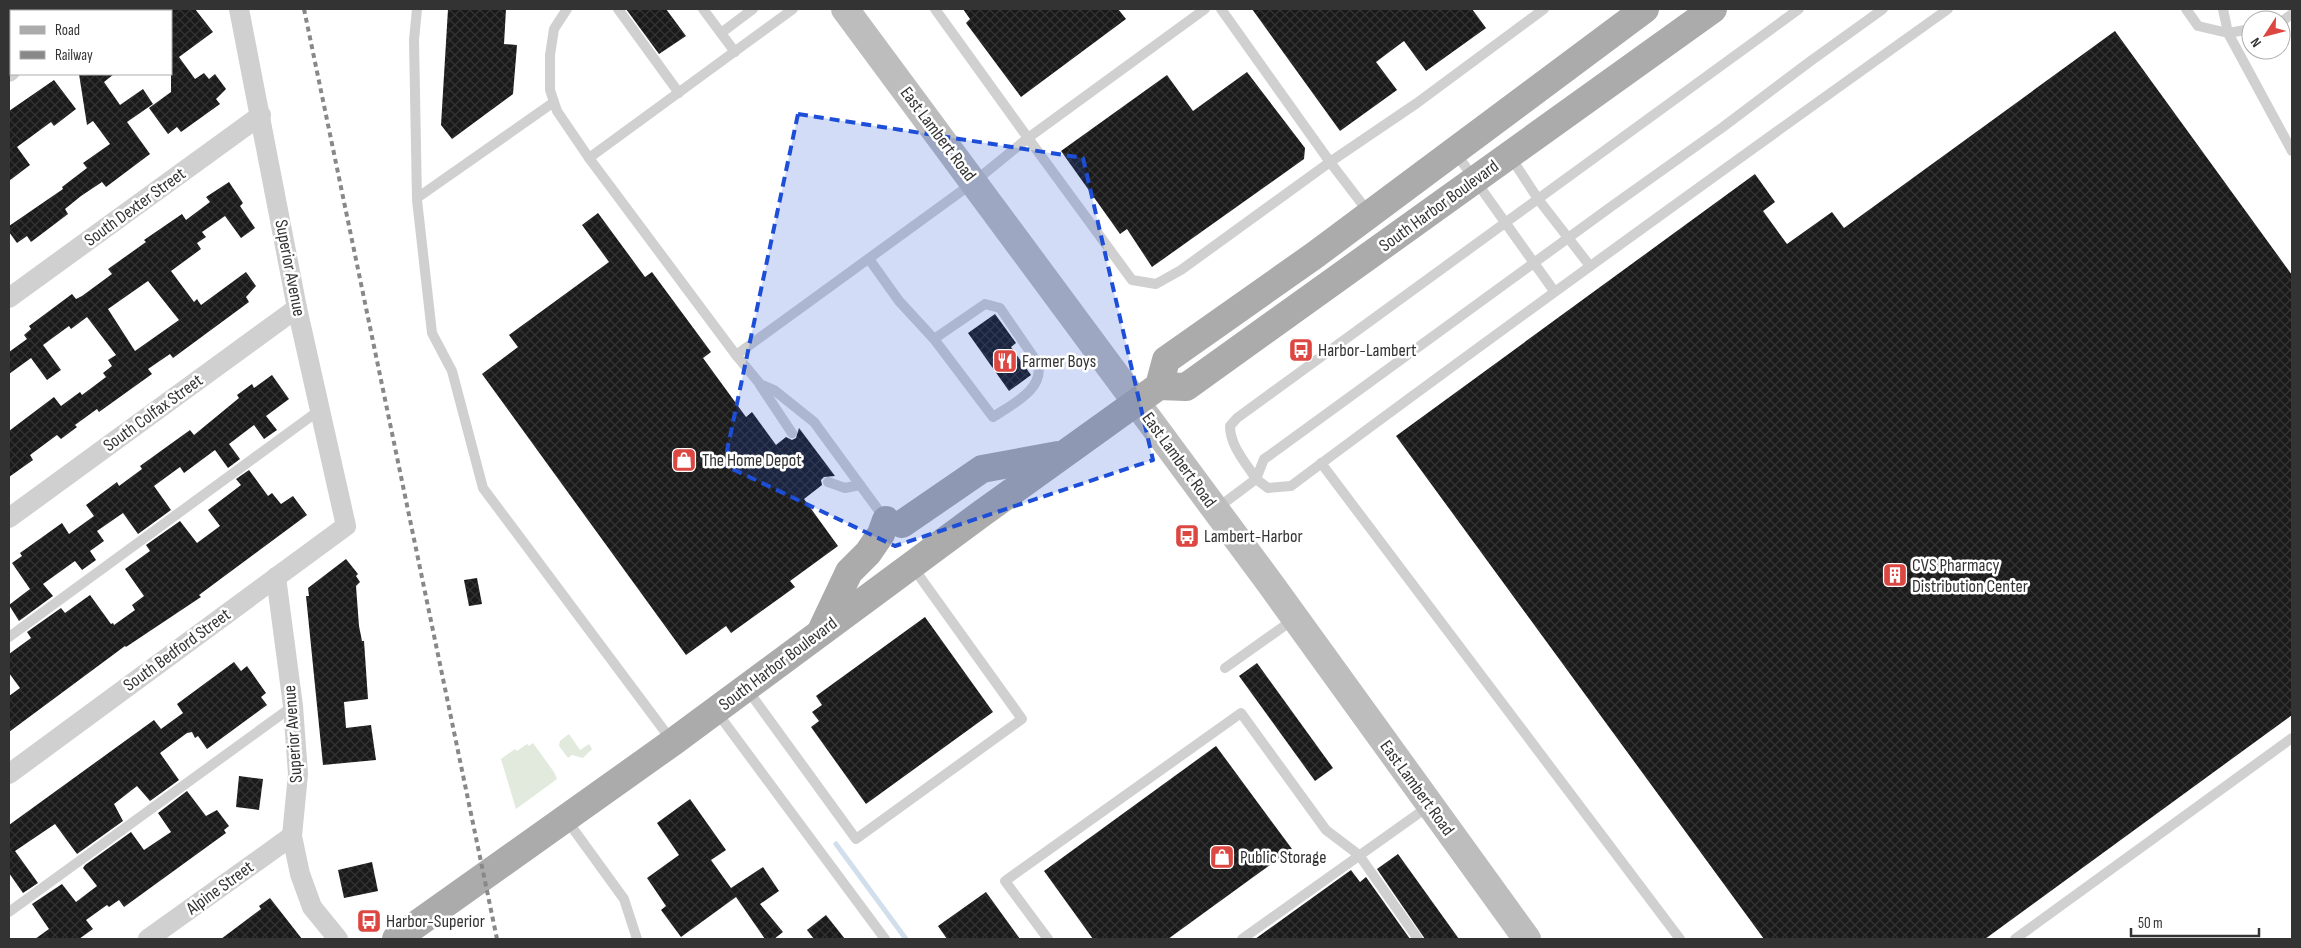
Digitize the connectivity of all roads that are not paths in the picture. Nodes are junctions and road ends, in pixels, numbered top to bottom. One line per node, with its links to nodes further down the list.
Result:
1 (239, 9): 26 (street, Superior Avenue)
2 (417, 9): 35 (lane)
3 (567, 9): 25 (lane)
4 (618, 9): 24 (lane)
5 (703, 9): 21 (lane)
6 (753, 9): 21 (lane)
7 (793, 9): 23 (lane)
8 (844, 9): 34 (main road, East Lambert Road)
9 (935, 9): 27 (lane)
10 (1205, 9): 27 (lane)
11 (1221, 9): 32 (lane)
12 (1544, 9): 32 (lane)
13 (1645, 9): 29 (main road, South Harbor Boulevard)
14 (1713, 9): 30 (main road, South Harbor Boulevard)
15 (1799, 9): 36 (lane)
16 (1883, 9): 39 (lane)
17 (1948, 9): 42 (lane)
18 (2186, 9): 22 (lane)
19 (2223, 9): 22 (lane)
20 (2241, 31): 22 (lane)
21 (721, 33): 23 (lane)
22 (2228, 33): 28 (lane)
23 (734, 52): 24 (lane)
24 (678, 93): 31 (lane)
25 (554, 102): 31 (lane); 35 (lane)
26 (261, 115): 44 (street, South Dexter Street); 45 (street, Superior Avenue)
27 (1028, 138): 32 (lane); 34 (lane)
28 (2292, 151)
29 (1455, 152): 33 (lane); 37 (main road, South Harbor Boulevard)
30 (1509, 155): 33 (main road, South Harbor Boulevard); 36 (lane)
31 (590, 158): 47 (lane)
32 (1330, 162): 37 (lane)
33 (1475, 180): 38 (lane); 49 (main road, South Harbor Boulevard)
34 (974, 182): 40 (lane); 50 (main road, East Lambert Road)
35 (417, 198): 72 (lane)
36 (1538, 199): 38 (lane); 39 (lane)
37 (1370, 214): 49 (main road, South Harbor Boulevard)
38 (1504, 224): 41 (lane); 55 (lane)
39 (1568, 237): 41 (lane); 42 (lane)
40 (869, 260): 46 (lane); 47 (lane)
41 (1533, 263): 43 (lane); 55 (lane)
42 (1590, 266): 43 (lane)
43 (1554, 291): 54 (lane)
44 (9, 298)
45 (297, 308): 51 (street, Superior Avenue); 59 (street, South Colfax Street)
46 (934, 339): 46 (lane)
47 (736, 355): 48 (lane)
48 (760, 384): 52 (lane); 57 (lane)
49 (1159, 386): 50 (main road, South Harbor Boulevard)
50 (1137, 403): 53 (main road, South Harbor Boulevard); 58 (main road, East Lambert Road)
51 (321, 409): 61 (street, Superior Avenue); 66 (lane)
52 (792, 433)
53 (1067, 453): 60 (main road); 62 (main road, South Harbor Boulevard)
54 (1321, 463): 55 (lane); 88 (lane)
55 (1256, 478): 58 (lane)
56 (828, 482): 57 (lane)
57 (860, 485): 60 (lane)
58 (1216, 509): 64 (main road, East Lambert Road)
59 (9, 518)
60 (894, 522): 65 (main road)
61 (346, 526): 63 (street, South Bedford Street)
62 (911, 566): 65 (main road, South Harbor Boulevard); 68 (lane)
63 (276, 577): 69 (street, Superior Avenue); 73 (street, South Bedford Street)
64 (1295, 618): 67 (lane); 74 (main road, East Lambert Road)
65 (820, 633): 68 (main road, South Harbor Boulevard)
66 (9, 636)
67 (1225, 668)
68 (746, 688): 70 (main road, South Harbor Boulevard)
69 (293, 706): 76 (street, Superior Avenue); 78 (lane)
70 (716, 710): 72 (main road, South Harbor Boulevard); 83 (lane)
71 (2292, 738): 89 (lane)
72 (673, 742): 75 (main road, South Harbor Boulevard)
73 (9, 774)
74 (1430, 805): 77 (lane); 87 (main road, East Lambert Road)
75 (566, 819): 81 (main road, South Harbor Boulevard); 82 (lane)
76 (292, 836): 79 (street, Alpine Street); 80 (street, Superior Avenue)
77 (1359, 855): 84 (lane); 85 (lane); 86 (lane)
78 (9, 912)
79 (148, 939)
80 (338, 939)
81 (396, 939)
82 (637, 939)
83 (885, 939)
84 (1048, 939)
85 (1242, 939)
86 (1418, 939)
87 (1527, 939)
88 (1680, 939)
89 (2015, 939)

